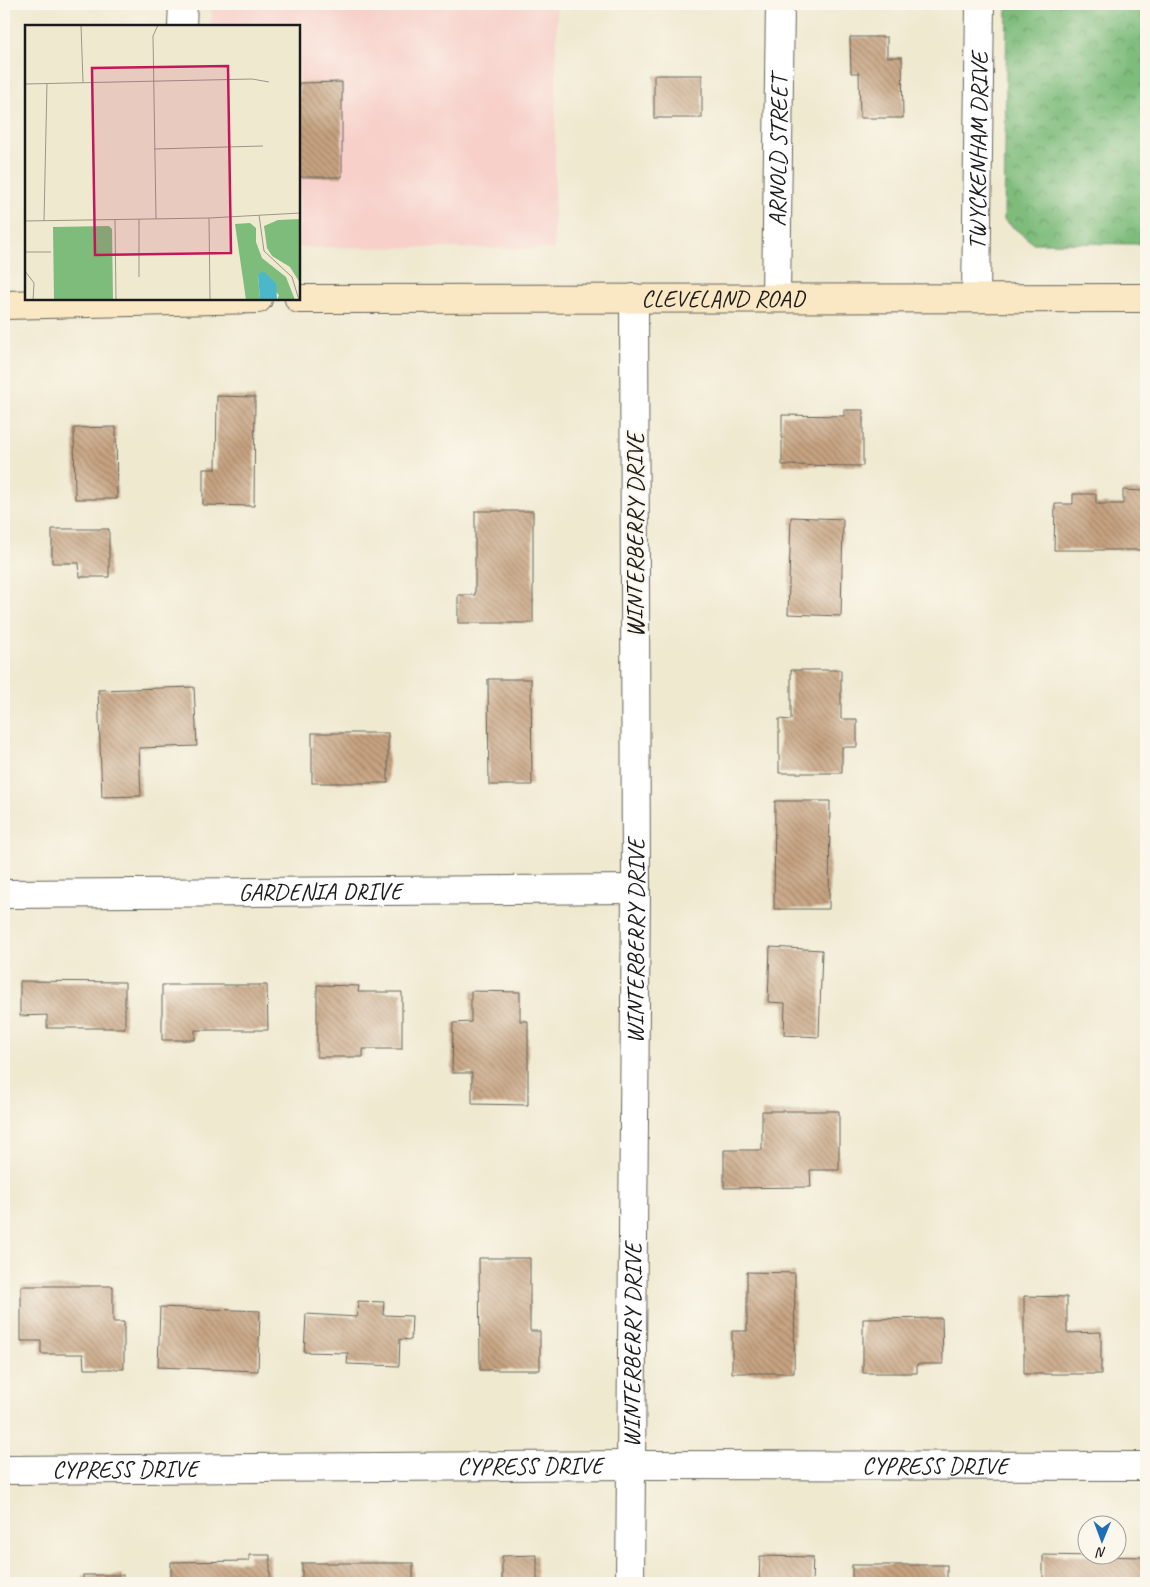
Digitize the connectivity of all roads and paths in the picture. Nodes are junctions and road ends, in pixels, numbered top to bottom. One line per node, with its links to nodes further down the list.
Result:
1 (183, 4): 4 (street)
2 (780, 4): 7 (street, ARNOLD STREET)
3 (980, 4): 5 (street, TWYCKENHAM DRIVE)
4 (182, 25)
5 (976, 297): 7 (main road, CLEVELAND ROAD); 8 (main road, CLEVELAND ROAD)
6 (634, 298): 7 (main road, CLEVELAND ROAD); 9 (main road, CLEVELAND ROAD); 12 (street, WINTERBERRY DRIVE)
7 (776, 298)
8 (1146, 298)
9 (300, 299)
10 (151, 300): 11 (main road)
11 (4, 305)
12 (636, 889): 13 (street, GARDENIA DRIVE); 14 (street, WINTERBERRY DRIVE)
13 (4, 894)
14 (630, 1465): 15 (street, CYPRESS DRIVE); 16 (street, CYPRESS DRIVE); 17 (street, WINTERBERRY DRIVE)
15 (1146, 1466)
16 (4, 1470)
17 (630, 1583)

